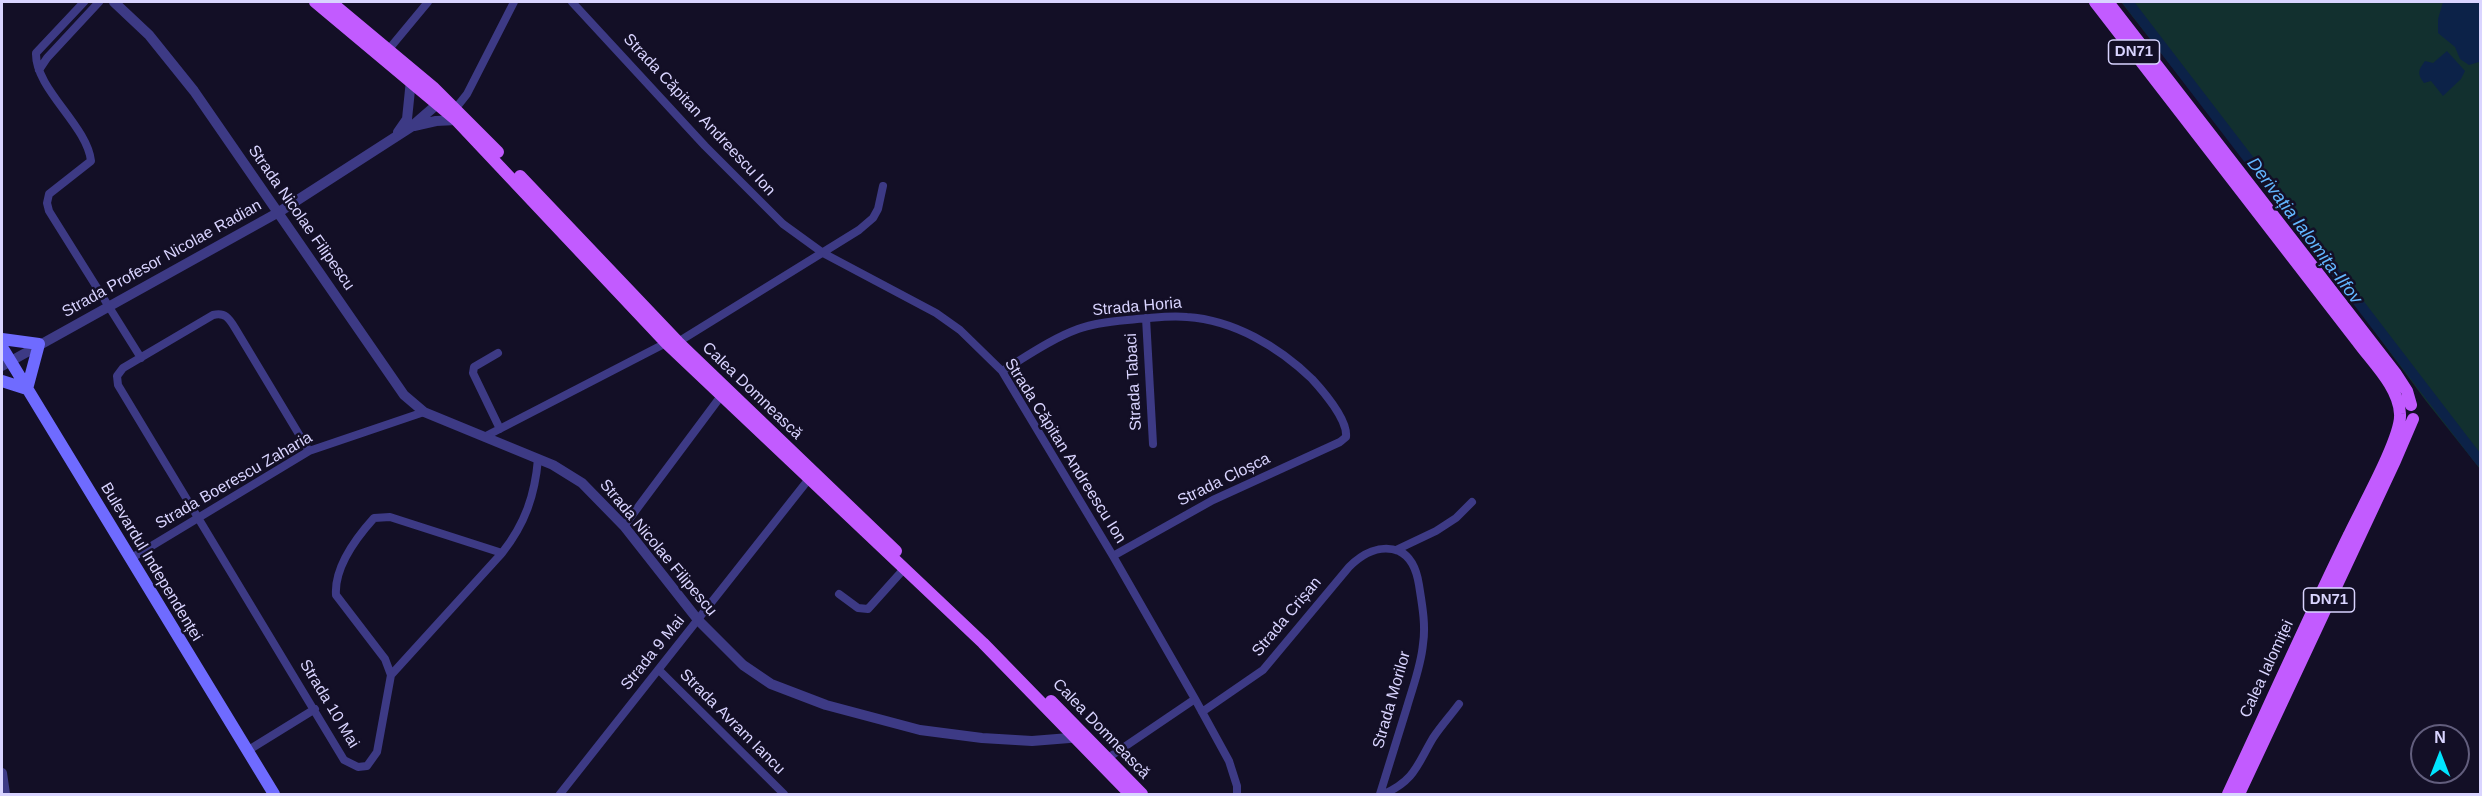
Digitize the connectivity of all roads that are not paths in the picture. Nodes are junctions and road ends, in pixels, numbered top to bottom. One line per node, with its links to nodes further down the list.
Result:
1 (84, 2): 12 (street)
2 (99, 2): 12 (street)
3 (114, 2): 19 (street, Strada Nicolae Filipescu)
4 (315, 2): 11 (main road, Calea Domnească)
5 (331, 2): 11 (main road, Calea Domnească)
6 (428, 2): 11 (street)
7 (514, 2): 15 (street)
8 (572, 2): 20 (street, Strada Căpitan Andreescu Ion)
9 (2095, 2): 35 (main road, DN71)
10 (2108, 2): 35 (main road, DN71)
11 (386, 53): 13 (main road); 14 (main road, Calea Domnească)
12 (39, 70): 21 (street)
13 (411, 80): 14 (main road); 17 (street)
14 (441, 100): 15 (main road, Calea Domnească); 16 (street, Strada Profesor Nicolae Radian)
15 (456, 118): 16 (street); 24 (main road, Calea Domnească); 24 (main road, Calea Domnească)
16 (411, 128): 17 (street, Strada Profesor Nicolae Radian)
17 (392, 139): 19 (street, Strada Profesor Nicolae Radian)
18 (882, 186): 20 (street)
19 (279, 212): 21 (street, Strada Profesor Nicolae Radian); 34 (street, Strada Nicolae Filipescu)
20 (823, 253): 24 (street); 30 (street, Strada Căpitan Andreescu Ion)
21 (108, 305): 25 (street, Strada Profesor Nicolae Radian); 28 (street)
22 (1146, 318): 30 (street, Strada Horia); 37 (street, Strada Horia); 39 (street, Strada Tabaci)
23 (2, 339): 25 (main road)
24 (672, 342): 33 (main road, Calea Domnească); 36 (street)
25 (39, 344): 29 (street, Strada Profesor Nicolae Radian); 32 (main road)
26 (2, 347): 29 (main road, Bulevardul Independenței)
27 (498, 353): 36 (street)
28 (141, 358): 40 (street, Strada 10 Mai); 44 (street, Strada 10 Mai)
29 (6, 364): 32 (main road, Bulevardul Independenței)
30 (1002, 371): 48 (street, Strada Căpitan Andreescu Ion)
31 (2, 381): 32 (main road)
32 (27, 389): 49 (main road, Bulevardul Independenței)
33 (724, 393): 42 (main road, Calea Domnească); 45 (street)
34 (424, 412): 38 (street, Strada Nicolae Filipescu); 40 (street, Strada Boerescu Zaharia)
35 (2404, 413): 71 (main road, Calea Ialomiței / DN71); 72 (main road, Calea Ialomiței / DN71)
36 (500, 429): 38 (street)
37 (1346, 433): 48 (street, Strada Cloșca)
38 (486, 436): 41 (street, Strada Nicolae Filipescu)
39 (1153, 444)
40 (309, 451): 44 (street, Strada Boerescu Zaharia)
41 (538, 459): 45 (street, Strada Nicolae Filipescu); 47 (street)
42 (811, 477): 50 (main road, Calea Domnească); 52 (street, Strada 9 Mai); 59 (main road, Calea Domnească)
43 (1472, 502): 46 (street, Strada Crișan)
44 (199, 517): 49 (street, Strada Boerescu Zaharia); 57 (street, Strada 10 Mai)
45 (624, 526): 52 (street, Strada Nicolae Filipescu)
46 (1395, 550): 58 (street, Strada Crișan); 70 (street, Strada Morilor)
47 (502, 553): 54 (street); 54 (street)
48 (1113, 556): 55 (street, Strada Căpitan Andreescu Ion)
49 (130, 559): 60 (main road, Bulevardul Independenței)
50 (903, 570): 51 (street); 59 (main road, Calea Domnească)
51 (839, 594)
52 (698, 620): 53 (street, Strada 9 Mai); 59 (street, Strada Nicolae Filipescu)
53 (659, 670): 65 (street, Strada 9 Mai); 66 (street, Strada Avram Iancu)
54 (391, 675): 57 (street, Strada 10 Mai)
55 (1195, 699): 58 (street, Strada Căpitan Andreescu Ion); 61 (street)
56 (1460, 704): 70 (street)
57 (315, 709): 60 (street)
58 (1202, 712): 69 (street, Strada Căpitan Andreescu Ion)
59 (1082, 737): 61 (main road, Calea Domnească); 67 (main road, Calea Domnească)
60 (247, 751): 64 (main road, Bulevardul Independenței)
61 (1108, 758): 68 (main road, Calea Domnească)
62 (2, 773): 63 (street)
63 (5, 795)
64 (274, 795)
65 (560, 795)
66 (784, 795)
67 (1130, 795)
68 (1142, 795)
69 (1237, 795)
70 (1382, 795)
71 (2228, 795)
72 (2239, 795)

